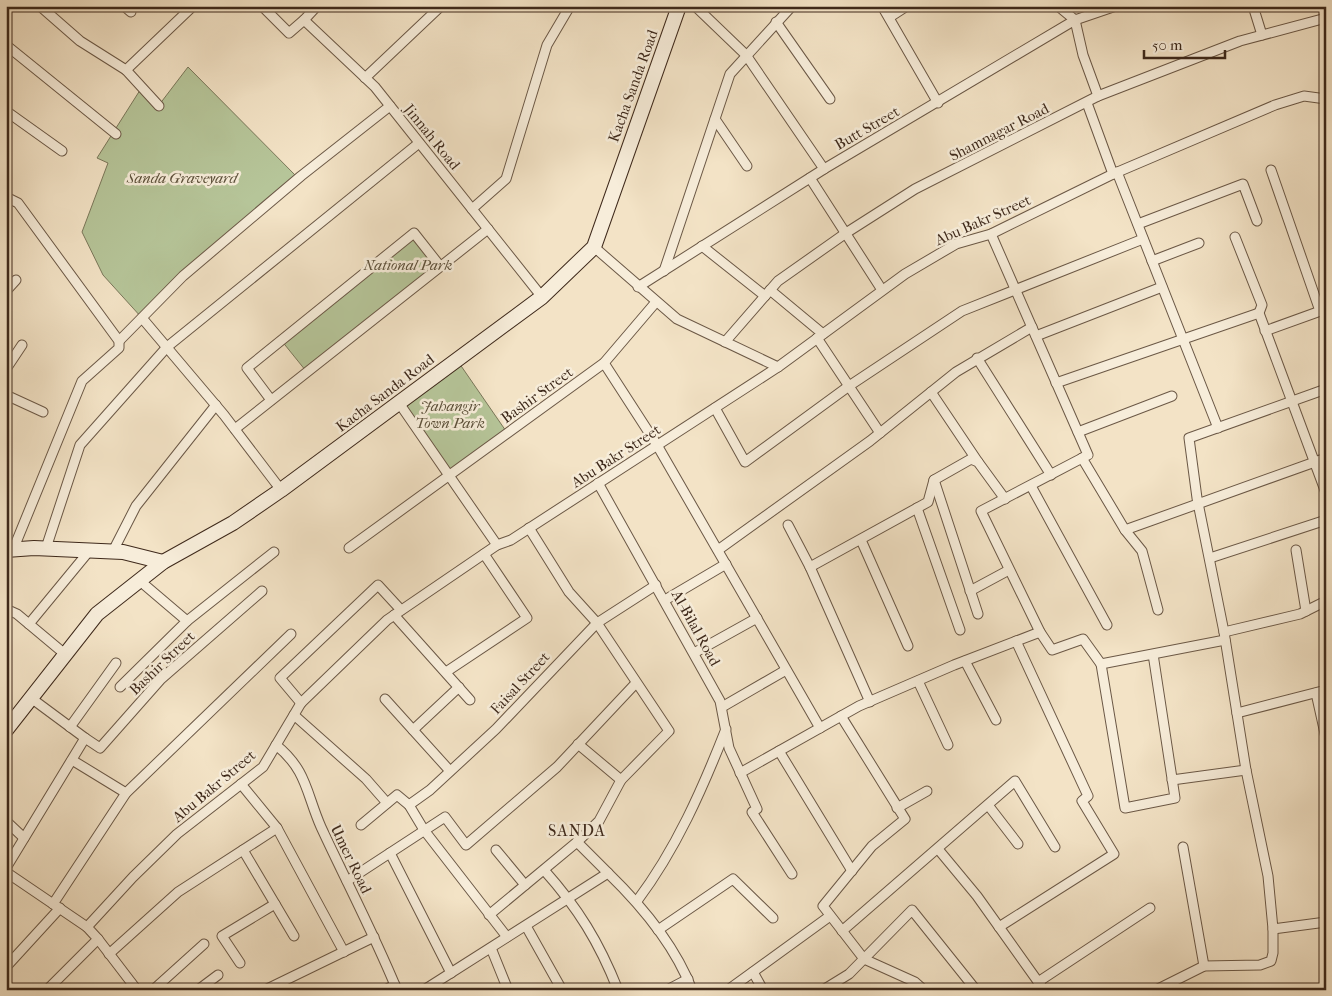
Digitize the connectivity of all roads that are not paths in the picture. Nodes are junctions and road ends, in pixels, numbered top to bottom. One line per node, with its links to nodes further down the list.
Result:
1 (40, 6): 23 (street)
2 (193, 6): 23 (street)
3 (262, 6): 17 (street)
4 (317, 6): 17 (street)
5 (441, 6): 24 (street)
6 (570, 6): 43 (street)
7 (679, 6): 53 (main road, Kacha Sanda Road)
8 (695, 6): 22 (street)
9 (792, 6): 19 (street)
10 (882, 6): 15 (street)
11 (907, 6): 15 (street)
12 (1058, 6): 18 (street)
13 (1116, 6): 18 (street, Butt Street)
14 (1253, 6): 20 (street)
15 (890, 17): 28 (street)
16 (1326, 18): 20 (street, Shamnagar Road)
17 (304, 20): 24 (street, Jinnah Road)
18 (1075, 20): 25 (street); 28 (street, Butt Street)
19 (776, 22): 22 (street); 26 (street)
20 (1262, 35): 25 (street, Shamnagar Road)
21 (8, 49): 34 (street)
22 (746, 55): 33 (street); 38 (street)
23 (126, 70): 30 (street)
24 (365, 78): 31 (street, Jinnah Road)
25 (1098, 96): 29 (street, Shamnagar Road)
26 (830, 99)
27 (1326, 100): 40 (street, Abu Bakr Street)
28 (938, 103): 38 (street, Butt Street)
29 (1088, 103): 40 (street); 47 (street, Shamnagar Road)
30 (159, 106)
31 (390, 106): 35 (street, Jinnah Road); 68 (street)
32 (6, 111): 36 (street)
33 (715, 119): 37 (street); 56 (street)
34 (116, 134)
35 (419, 143): 43 (street, Jinnah Road); 77 (street)
36 (62, 152)
37 (747, 166)
38 (824, 170): 41 (street, Butt Street)
39 (1271, 170): 66 (street)
40 (1115, 173): 45 (street); 48 (street, Abu Bakr Street)
41 (810, 178): 47 (street); 52 (street, Butt Street)
42 (6, 197): 74 (street)
43 (472, 209): 46 (street, Jinnah Road)
44 (1257, 220): 45 (street)
45 (1138, 224): 50 (street)
46 (488, 229): 55 (street); 64 (street, Jinnah Road)
47 (846, 233): 61 (street); 63 (street, Shamnagar Road)
48 (991, 234): 60 (street); 61 (street, Abu Bakr Street)
49 (1235, 237): 67 (street)
50 (1143, 239): 54 (street); 60 (street)
51 (1199, 243): 54 (street)
52 (702, 246): 56 (street, Butt Street); 63 (street)
53 (594, 247): 58 (street); 64 (main road, Kacha Sanda Road)
54 (1152, 261): 59 (street)
55 (440, 266): 88 (street); 88 (street)
56 (664, 271): 58 (street, Butt Street)
57 (16, 280): 62 (street)
58 (638, 287): 65 (street)
59 (1162, 287): 72 (street); 73 (street)
60 (1015, 288): 69 (street); 83 (street)
61 (882, 290): 71 (street, Abu Bakr Street)
62 (6, 291)
63 (768, 293): 71 (street); 75 (street, Shamnagar Road)
64 (542, 297): 90 (main road, Kacha Sanda Road)
65 (656, 302): 75 (street); 79 (street, Bashir Street)
66 (1323, 310): 70 (street)
67 (1259, 313): 70 (street); 73 (street)
68 (142, 318): 74 (street); 77 (street)
69 (1032, 327): 72 (street); 78 (street)
70 (1266, 331): 89 (street)
71 (820, 336): 80 (street, Abu Bakr Street); 83 (street)
72 (1036, 336): 82 (street)
73 (1182, 338): 82 (street); 94 (street)
74 (119, 341): 121 (street)
75 (725, 342): 80 (street)
76 (22, 345): 81 (street)
77 (167, 347): 91 (street); 119 (street)
78 (978, 358): 85 (street); 104 (street)
79 (604, 363): 98 (street); 103 (street, Bashir Street)
80 (778, 367): 92 (street, Abu Bakr Street)
81 (6, 369)
82 (1056, 383): 96 (street)
83 (849, 386): 92 (street); 97 (street)
84 (1326, 389): 89 (street)
85 (931, 392): 97 (street); 101 (street)
86 (6, 395): 93 (street)
87 (1172, 396): 96 (street)
88 (271, 400): 95 (street)
89 (1292, 401): 94 (street); 102 (street)
90 (399, 403): 103 (street); 108 (main road, Kacha Sanda Road)
91 (216, 405): 95 (street); 125 (street)
92 (715, 408): 98 (street, Abu Bakr Street)
93 (43, 412)
94 (1218, 428): 111 (street)
95 (234, 429): 108 (street)
96 (1078, 432): 99 (street)
97 (880, 433): 123 (street)
98 (657, 445): 106 (street, Abu Bakr Street); 123 (street)
99 (1082, 458): 104 (street); 116 (street)
100 (1326, 458): 102 (street)
101 (978, 462): 105 (street); 110 (street)
102 (1314, 462): 109 (street); 111 (street)
103 (448, 474): 118 (street); 120 (street, Bashir Street)
104 (1051, 475): 107 (street)
105 (934, 480): 112 (street); 135 (street)
106 (598, 483): 115 (street, Abu Bakr Street); 134 (street, Al-Bilal Road)
107 (1031, 486): 110 (street); 148 (street)
108 (281, 490): 129 (main road, Kacha Sanda Road)
109 (1326, 493)
110 (1005, 499): 132 (street)
111 (1198, 502): 116 (street); 128 (street)
112 (917, 508): 117 (street); 149 (street)
113 (1326, 520): 128 (street)
114 (788, 525): 131 (street)
115 (529, 528): 118 (street, Abu Bakr Street); 146 (street)
116 (1125, 530): 140 (street)
117 (861, 540): 131 (street); 154 (street)
118 (497, 545): 127 (street, Abu Bakr Street)
119 (46, 548): 121 (main road); 122 (main road)
120 (349, 548)
121 (10, 550)
122 (90, 550): 125 (main road); 147 (street)
123 (718, 550): 130 (street)
124 (1296, 550): 141 (street)
125 (112, 551): 129 (main road)
126 (274, 552): 145 (street)
127 (484, 554): 142 (street, Abu Bakr Street); 162 (street)
128 (1210, 558): 152 (street)
129 (164, 562): 133 (main road, Kacha Sanda Road)
130 (726, 564): 137 (street); 144 (street)
131 (810, 567): 171 (street)
132 (1009, 570): 135 (street); 150 (street)
133 (140, 581): 145 (street); 157 (main road, Kacha Sanda Road)
134 (656, 585): 137 (street, Al-Bilal Road); 146 (street, Faisal Street)
135 (970, 591): 143 (street)
136 (262, 592): 183 (street, Bashir Street)
137 (665, 600): 155 (street, Al-Bilal Road)
138 (1326, 601): 141 (street)
139 (6, 609): 147 (street)
140 (1158, 610)
141 (1306, 610): 152 (street)
142 (398, 612): 162 (street); 172 (street, Abu Bakr Street); 172 (street)
143 (978, 614)
144 (757, 618): 155 (street); 161 (street)
145 (187, 622): 165 (street)
146 (597, 623): 164 (street); 191 (street, Faisal Street)
147 (29, 624): 157 (street)
148 (1107, 625)
149 (960, 630)
150 (1040, 632): 153 (street); 160 (street)
151 (292, 634): 197 (street)
152 (1224, 636): 156 (street); 174 (street)
153 (1016, 641): 158 (street); 234 (street)
154 (908, 646)
155 (694, 653): 173 (street, Al-Bilal Road)
156 (1153, 654): 160 (street); 194 (street)
157 (66, 655): 168 (main road, Kacha Sanda Road)
158 (965, 661): 163 (street); 177 (street)
159 (116, 663): 178 (street)
160 (1100, 664): 194 (street)
161 (786, 670): 173 (street); 180 (street)
162 (446, 672): 166 (street)
163 (918, 681): 171 (street); 187 (street)
164 (636, 683): 185 (street); 193 (street)
165 (120, 687)
166 (458, 687): 170 (street); 182 (street)
167 (1321, 691): 174 (street); 184 (street)
168 (31, 698): 178 (street); 181 (main road, Kacha Sanda Road)
169 (385, 699): 182 (street)
170 (470, 700)
171 (870, 702): 176 (street)
172 (301, 703): 175 (street, Abu Bakr Street)
173 (722, 707): 179 (street, Al-Bilal Road)
174 (1237, 713): 190 (street)
175 (294, 715): 186 (street, Abu Bakr Street); 198 (street)
176 (842, 716): 180 (street); 201 (street)
177 (996, 720)
178 (70, 727): 183 (street)
179 (726, 728): 192 (street, Al-Bilal Road); 224 (street)
180 (820, 728): 188 (street)
181 (6, 730)
182 (413, 730): 191 (street)
183 (85, 738): 189 (street)
184 (1326, 738)
185 (578, 744): 193 (street); 205 (street)
186 (276, 745): 195 (street, Abu Bakr Street); 221 (street, Umer Road)
187 (948, 745)
188 (779, 751): 192 (street); 217 (street)
189 (72, 760): 197 (street); 206 (street)
190 (1246, 770): 194 (street); 235 (street)
191 (450, 771): 199 (street, Faisal Street)
192 (740, 773): 220 (street, Al-Bilal Road)
193 (621, 780): 207 (street)
194 (1172, 780)
195 (241, 784): 204 (street); 233 (street, Abu Bakr Street)
196 (927, 791): 201 (street)
197 (126, 793): 226 (street)
198 (387, 803): 199 (street); 203 (street)
199 (409, 805): 205 (street)
200 (988, 805): 208 (street); 209 (street); 211 (street)
201 (898, 808): 217 (street)
202 (6, 821): 206 (street)
203 (361, 824)
204 (277, 828): 212 (street); 244 (street)
205 (424, 830): 214 (street); 228 (street)
206 (24, 838): 215 (street)
207 (577, 842): 216 (street); 219 (street)
208 (1018, 844)
209 (1055, 847)
210 (1183, 847): 248 (street)
211 (938, 849): 234 (street); 237 (street)
212 (242, 850): 225 (street); 245 (street)
213 (496, 850): 222 (street)
214 (390, 852): 221 (street); 251 (street)
215 (6, 868)
216 (544, 870): 222 (street); 223 (street)
217 (852, 871): 229 (street)
218 (6, 872): 226 (street)
219 (608, 873): 223 (street); 224 (street)
220 (792, 874)
221 (347, 880): 239 (street, Umer Road)
222 (525, 885): 228 (street)
223 (569, 899): 232 (street); 265 (street)
224 (637, 901): 236 (street)
225 (275, 904): 238 (street); 247 (street)
226 (56, 906): 233 (street); 249 (street)
227 (1150, 908): 254 (street)
228 (489, 915): 240 (street)
229 (830, 916): 237 (street); 250 (street)
230 (773, 918): 236 (street)
231 (1326, 922): 235 (street)
232 (526, 926): 240 (street); 264 (street)
233 (87, 927): 241 (street)
234 (999, 927): 254 (street)
235 (1273, 929): 248 (street)
236 (658, 930): 253 (street)
237 (842, 931): 246 (street)
238 (294, 936)
239 (374, 937): 244 (street); 256 (street, Umer Road)
240 (507, 938): 243 (street)
241 (98, 939): 245 (street); 257 (street)
242 (204, 944): 258 (street)
243 (491, 948): 251 (street); 263 (street)
244 (344, 952): 260 (street)
245 (109, 954): 255 (street)
246 (864, 959): 270 (street); 271 (street); 272 (street)
247 (240, 963)
248 (1204, 966): 274 (street)
249 (6, 967)
250 (753, 972): 268 (street); 269 (street)
251 (451, 973): 262 (street)
252 (218, 975): 259 (street)
253 (688, 978): 266 (street); 267 (street)
254 (1038, 982): 273 (street)
255 (132, 988)
256 (396, 988): 261 (street)
257 (47, 990)
258 (153, 990)
259 (198, 990)
260 (265, 990)
261 (385, 990)
262 (424, 990)
263 (508, 990)
264 (562, 990)
265 (618, 990)
266 (667, 990)
267 (692, 990)
268 (728, 990)
269 (763, 990)
270 (823, 990)
271 (924, 990)
272 (976, 990)
273 (1044, 990)
274 (1156, 990)

